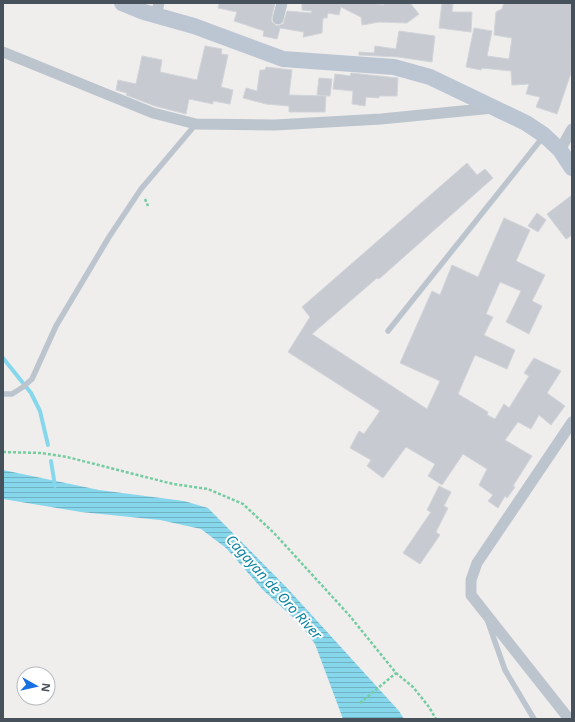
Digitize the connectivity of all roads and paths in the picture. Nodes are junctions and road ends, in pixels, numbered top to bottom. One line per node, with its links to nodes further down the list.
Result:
1 (122, 3): 3 (street)
2 (282, 3): 4 (street)
3 (158, 9): 6 (street)
4 (278, 19)
5 (3, 52): 7 (street)
6 (494, 108): 7 (street); 9 (street)
7 (196, 124): 13 (lane)
8 (572, 128): 10 (street)
9 (544, 135): 10 (street); 12 (lane)
10 (560, 150): 11 (street)
11 (572, 168)
12 (388, 331)
13 (3, 394)
14 (572, 422): 16 (street)
15 (3, 452): 17 (path)
16 (484, 612): 20 (lane); 21 (street)
17 (396, 673): 18 (path); 19 (path)
18 (360, 703)
19 (436, 719)
20 (534, 719)
21 (570, 719)

